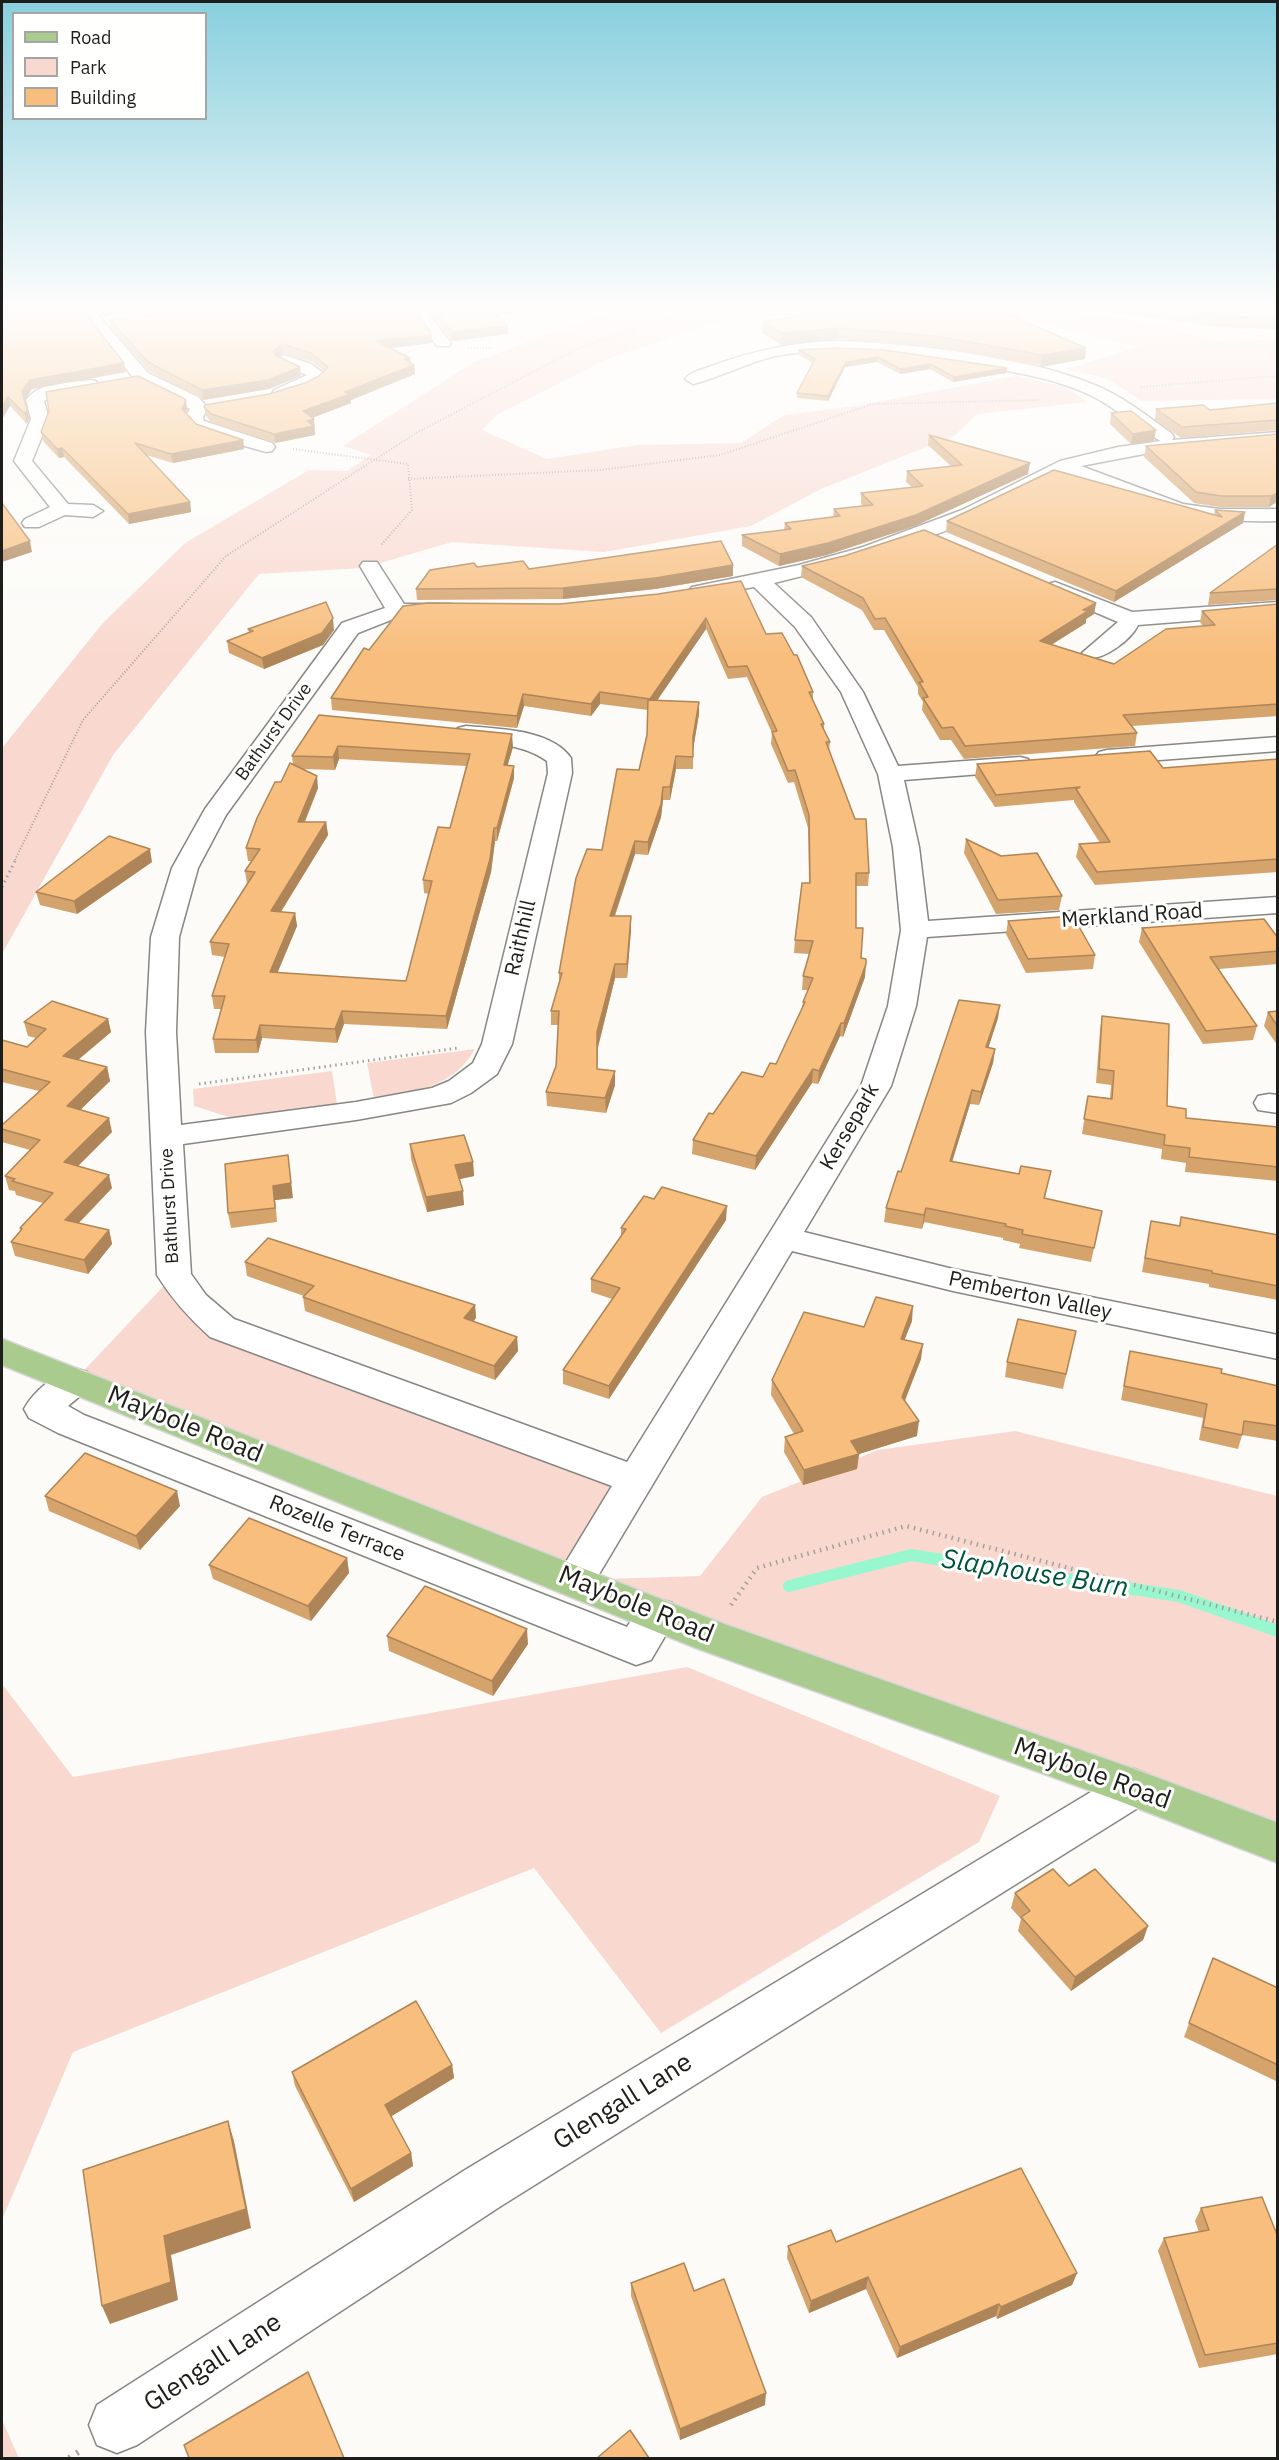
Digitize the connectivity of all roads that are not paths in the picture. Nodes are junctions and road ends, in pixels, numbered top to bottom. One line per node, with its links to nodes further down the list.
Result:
1 (37, 427): 8 (street)
2 (202, 427): 6 (street)
3 (1150, 427): 5 (street)
4 (1278, 437): 5 (street)
5 (1177, 446): 7 (street)
6 (266, 447)
7 (1064, 466): 10 (street); 12 (street)
8 (62, 509): 9 (street); 11 (street)
9 (93, 511)
10 (1278, 515)
11 (32, 523)
12 (923, 532): 13 (street); 16 (street)
13 (956, 546)
14 (370, 566): 20 (street)
15 (1031, 578): 21 (street)
16 (760, 581): 17 (street); 29 (street, Kersepark)
17 (672, 596)
18 (466, 608): 20 (street, Bathurst Drive)
19 (1278, 608): 21 (street)
20 (398, 610): 23 (street, Bathurst Drive)
21 (1129, 620): 22 (street)
22 (1093, 653)
23 (285, 714): 24 (street); 32 (street, Bathurst Drive)
24 (321, 718)
25 (439, 730): 32 (street, Raithhill)
26 (1278, 744): 27 (street)
27 (1090, 758)
28 (1043, 762): 29 (street)
29 (890, 774): 31 (street, Kersepark)
30 (1278, 905): 31 (street, Merkland Road)
31 (915, 930): 33 (street, Kersepark)
32 (167, 1137): 37 (street, Bathurst Drive)
33 (783, 1238): 34 (street, Pemberton Valley); 37 (street, Kersepark)
34 (1278, 1347)
35 (2, 1350): 36 (main road, Maybole Road)
36 (74, 1381): 38 (main road, Maybole Road); 39 (street, Rozelle Terrace)
37 (636, 1480): 38 (street, Kersepark)
38 (575, 1580): 39 (main road, Maybole Road)
39 (658, 1614): 40 (main road, Maybole Road)
40 (1134, 1788): 41 (main road, Maybole Road); 42 (street, Glengall Lane)
41 (1278, 1843)
42 (117, 2425)

